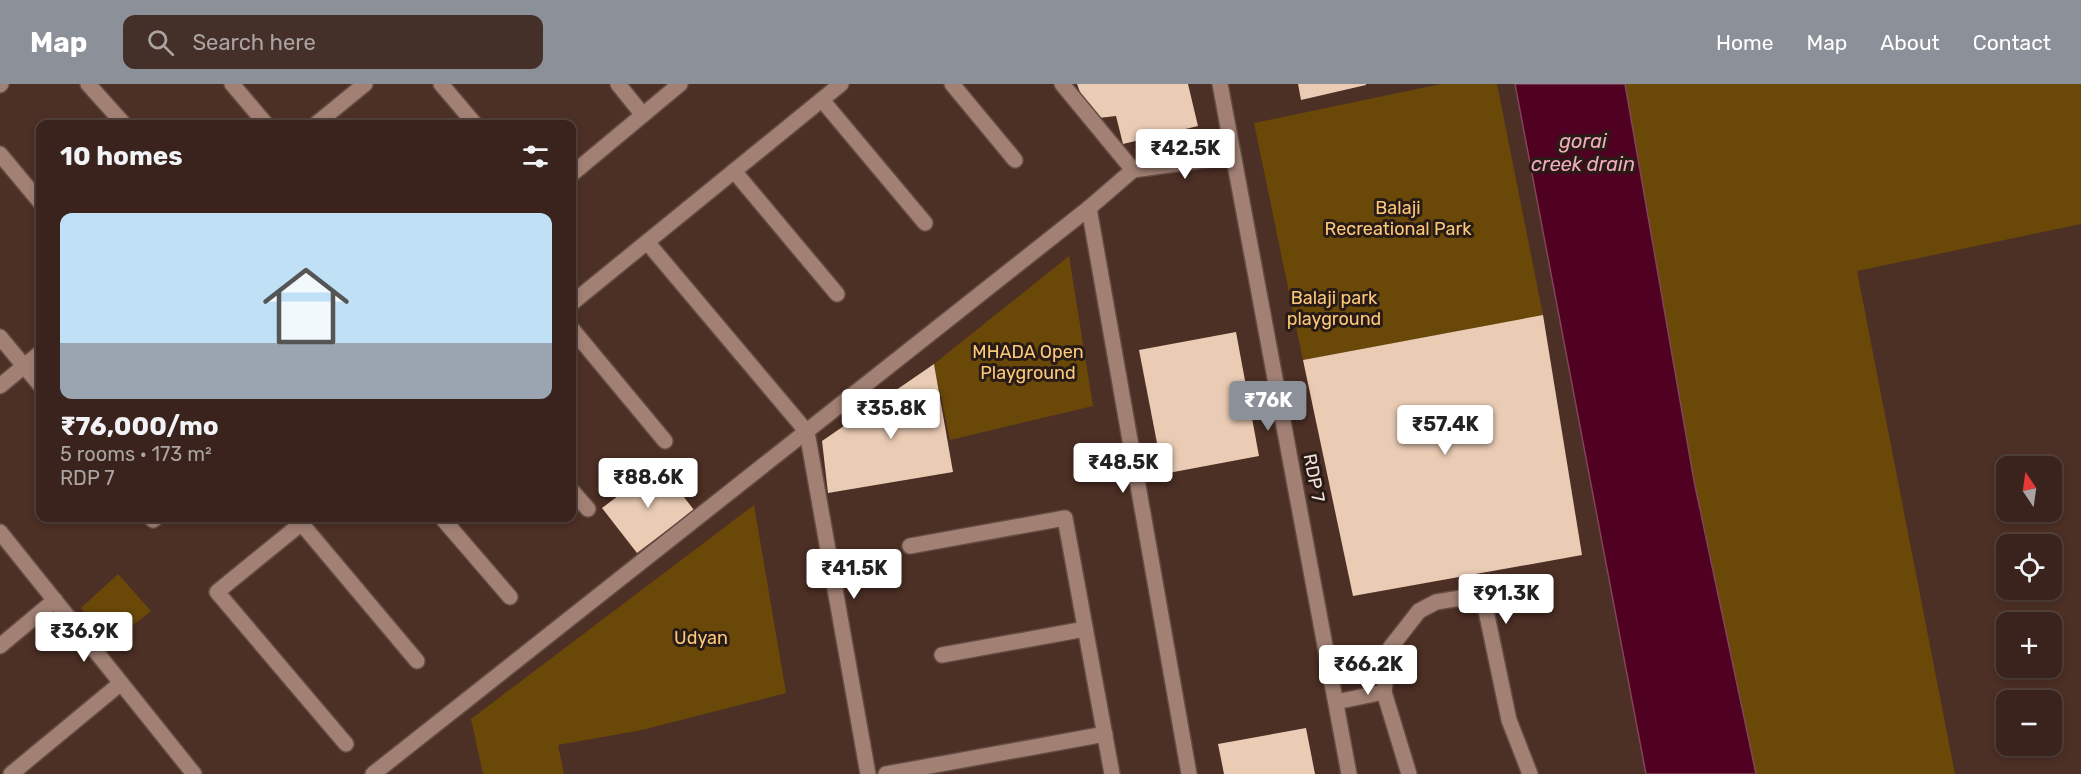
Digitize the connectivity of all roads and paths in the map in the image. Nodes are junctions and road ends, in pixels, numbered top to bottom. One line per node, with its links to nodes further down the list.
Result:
1 (88, 84): 13 (street)
2 (232, 84): 14 (street)
3 (365, 84): 15 (street)
4 (441, 84): 16 (street)
5 (618, 84): 12 (street)
6 (680, 84): 12 (street)
7 (841, 84): 11 (street)
8 (952, 84): 19 (street)
9 (1062, 84): 20 (street)
10 (1220, 84): 18 (street, RDP 7)
11 (822, 100): 22 (street); 25 (street)
12 (643, 115): 21 (street)
13 (120, 120)
14 (263, 120)
15 (323, 120)
16 (472, 120)
17 (0, 154): 23 (street)
18 (1233, 156): 20 (street); 52 (street, RDP 7)
19 (1015, 160)
20 (1133, 170): 24 (street)
21 (576, 171)
22 (734, 171): 26 (street); 27 (street)
23 (36, 197)
24 (1089, 208): 35 (street); 61 (street)
25 (925, 223)
26 (647, 242): 28 (street); 35 (street)
27 (837, 294)
28 (576, 300)
29 (576, 334): 36 (street)
30 (0, 337): 32 (street)
31 (36, 356): 32 (street)
32 (24, 366): 33 (street); 34 (street)
33 (36, 380)
34 (0, 386)
35 (807, 432): 57 (street); 58 (street)
36 (665, 441)
37 (576, 496): 38 (street)
38 (588, 509)
39 (302, 522): 54 (street)
40 (306, 522): 49 (street)
41 (445, 522): 44 (street)
42 (0, 532): 45 (street)
43 (910, 546): 46 (street)
44 (510, 597)
45 (55, 600): 47 (street); 50 (street)
46 (1085, 629): 48 (street); 53 (street)
47 (0, 646)
48 (942, 655)
49 (417, 661)
50 (121, 683): 55 (street); 56 (street)
51 (1384, 692): 52 (street); 63 (street); 64 (street)
52 (1336, 702): 62 (street, RDP 7)
53 (1105, 734): 59 (street); 60 (street)
54 (346, 744)
55 (189, 772)
56 (11, 774)
57 (373, 774)
58 (868, 774)
59 (886, 774)
60 (1112, 774)
61 (1190, 774)
62 (1349, 774)
63 (1409, 774)
64 (1530, 774)

